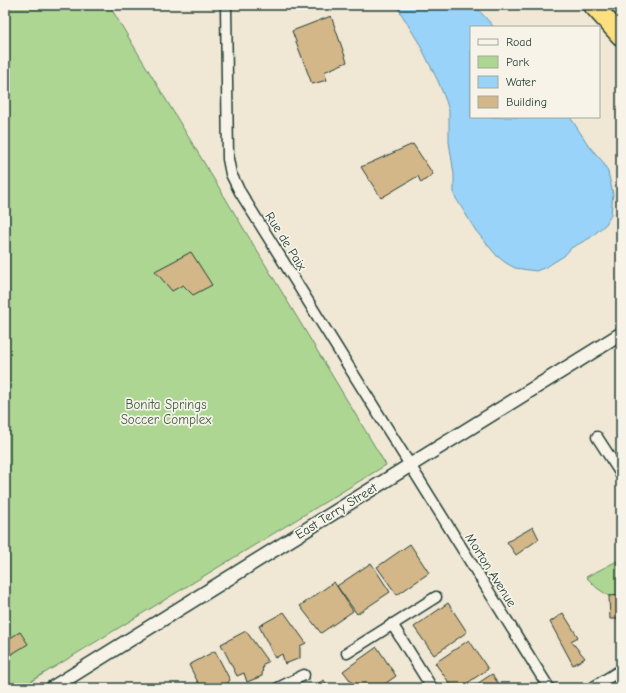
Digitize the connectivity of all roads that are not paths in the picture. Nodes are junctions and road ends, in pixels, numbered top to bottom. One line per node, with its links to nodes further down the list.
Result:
1 (226, 5): 6 (street, Rue de Paix)
2 (593, 5): 3 (highway)
3 (621, 36)
4 (621, 334): 6 (street, East Terry Street)
5 (597, 437): 7 (street)
6 (410, 466): 13 (street, East Terry Street); 16 (street, Morton Avenue)
7 (621, 474)
8 (436, 596): 9 (street)
9 (392, 624): 10 (street); 15 (street)
10 (347, 653)
11 (621, 670): 17 (street)
12 (304, 675): 14 (street)
13 (52, 688)
14 (278, 688)
15 (432, 688)
16 (550, 688)
17 (592, 688)

